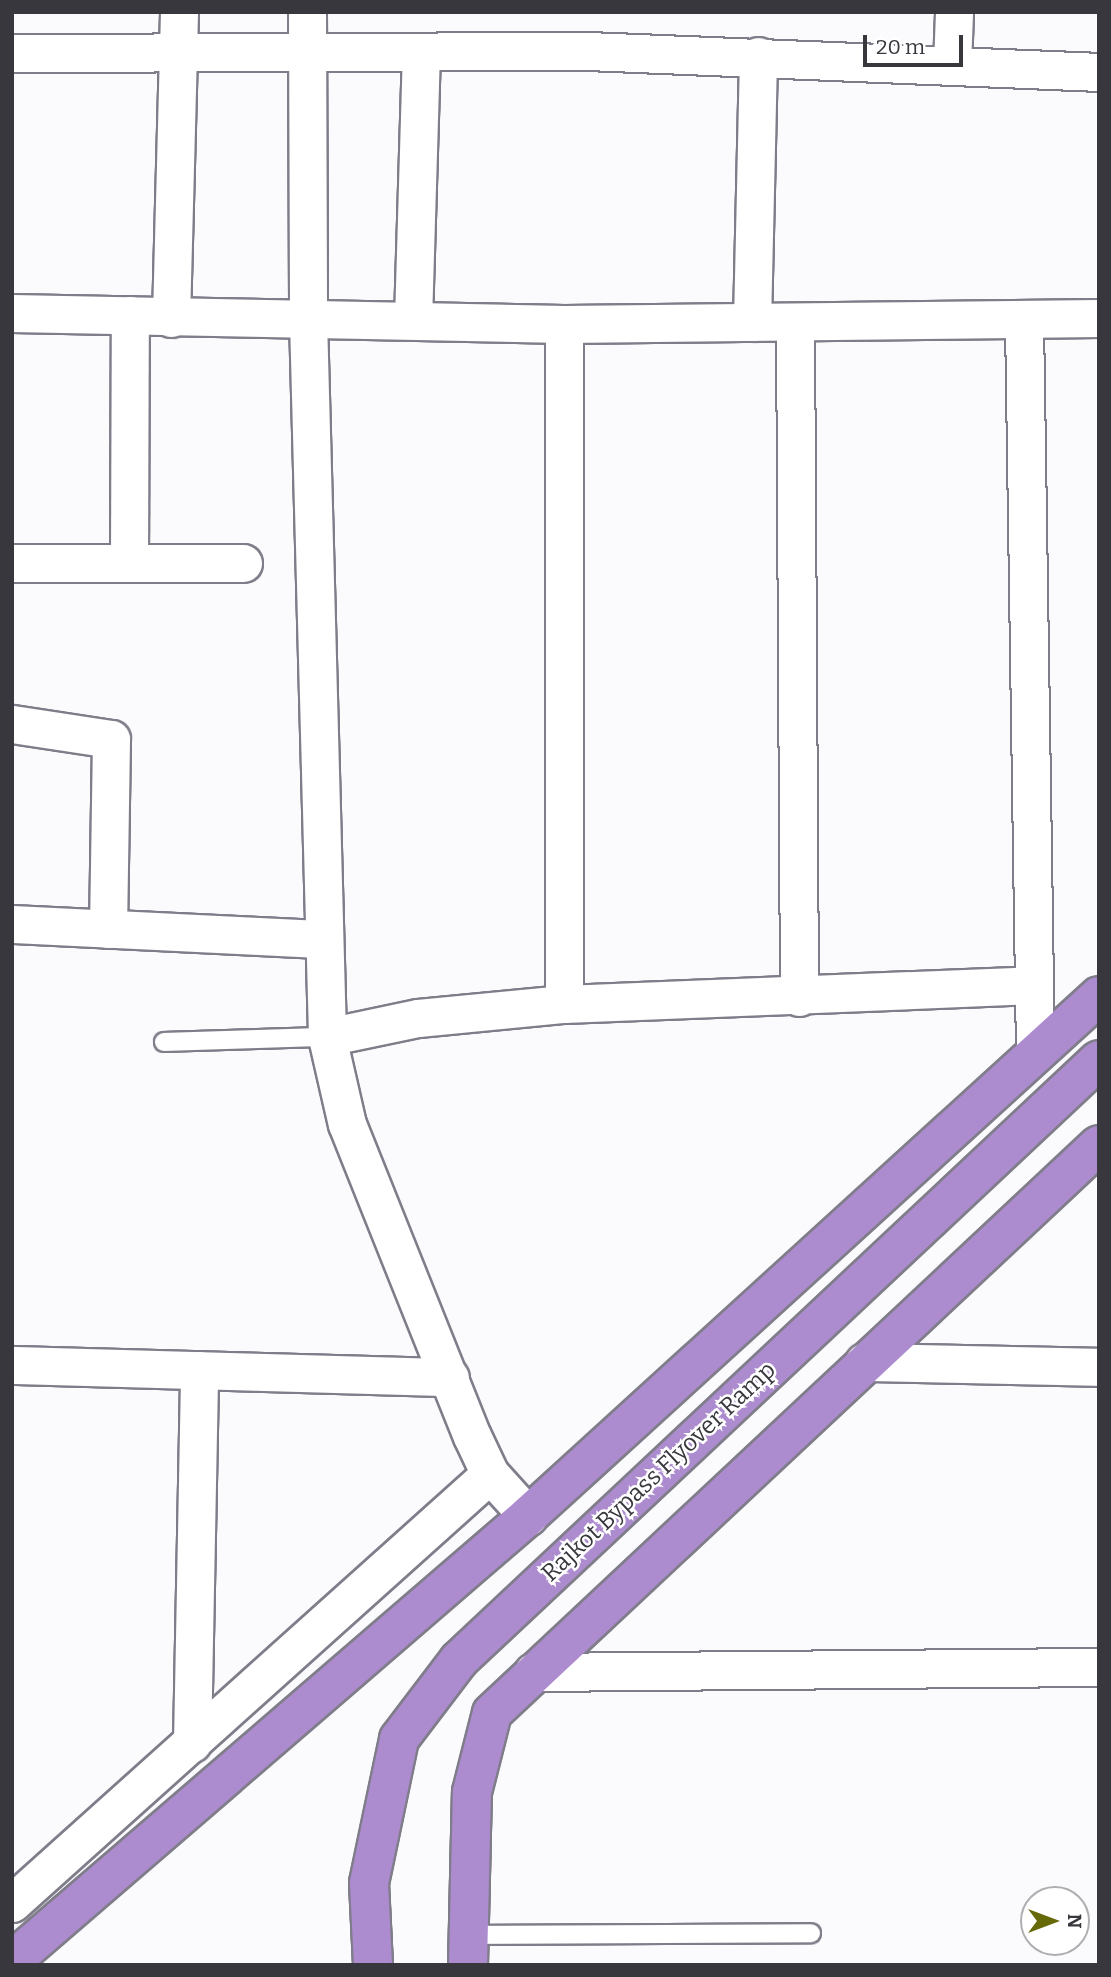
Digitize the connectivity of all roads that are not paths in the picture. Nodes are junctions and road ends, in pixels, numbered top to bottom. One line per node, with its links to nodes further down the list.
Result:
1 (179, 12): 4 (street)
2 (307, 12): 7 (street)
3 (954, 12): 9 (street)
4 (178, 51): 6 (street); 7 (street); 13 (street)
5 (421, 52): 7 (street); 8 (street); 16 (street)
6 (12, 53)
7 (307, 53): 15 (street)
8 (758, 56): 9 (street); 19 (street)
9 (951, 65): 10 (street)
10 (1099, 72)
11 (12, 313): 12 (street)
12 (130, 315): 13 (street); 21 (street)
13 (171, 318): 15 (street)
14 (1099, 318): 17 (street)
15 (308, 320): 16 (street); 27 (street)
16 (413, 320): 20 (street)
17 (1024, 320): 18 (street); 28 (street)
18 (795, 321): 19 (street); 29 (street)
19 (752, 322): 20 (street)
20 (564, 324): 31 (street)
21 (130, 562): 22 (street); 23 (street)
22 (243, 563)
23 (12, 564)
24 (12, 724): 26 (street)
25 (12, 925): 26 (street)
26 (108, 929): 27 (street)
27 (322, 939): 32 (street)
28 (1034, 985): 29 (street); 34 (street)
29 (799, 996): 31 (street)
30 (1099, 996): 34 (highway)
31 (564, 1004): 32 (street)
32 (327, 1037): 33 (lane); 41 (street)
33 (164, 1042)
34 (1035, 1052): 43 (highway)
35 (1099, 1060): 51 (highway, Rajkot Bypass Flyover Ramp)
36 (1099, 1145): 37 (highway)
37 (864, 1362): 39 (street); 45 (highway)
38 (12, 1365): 40 (street)
39 (1099, 1367)
40 (199, 1370): 41 (street); 46 (street)
41 (450, 1377): 42 (street)
42 (490, 1474): 43 (street); 46 (street)
43 (528, 1516): 50 (highway)
44 (1099, 1667): 45 (street)
45 (533, 1671): 49 (highway)
46 (192, 1743): 47 (street)
47 (12, 1903)
48 (811, 1933): 49 (lane)
49 (468, 1950)
50 (12, 1961)
51 (373, 1965)

